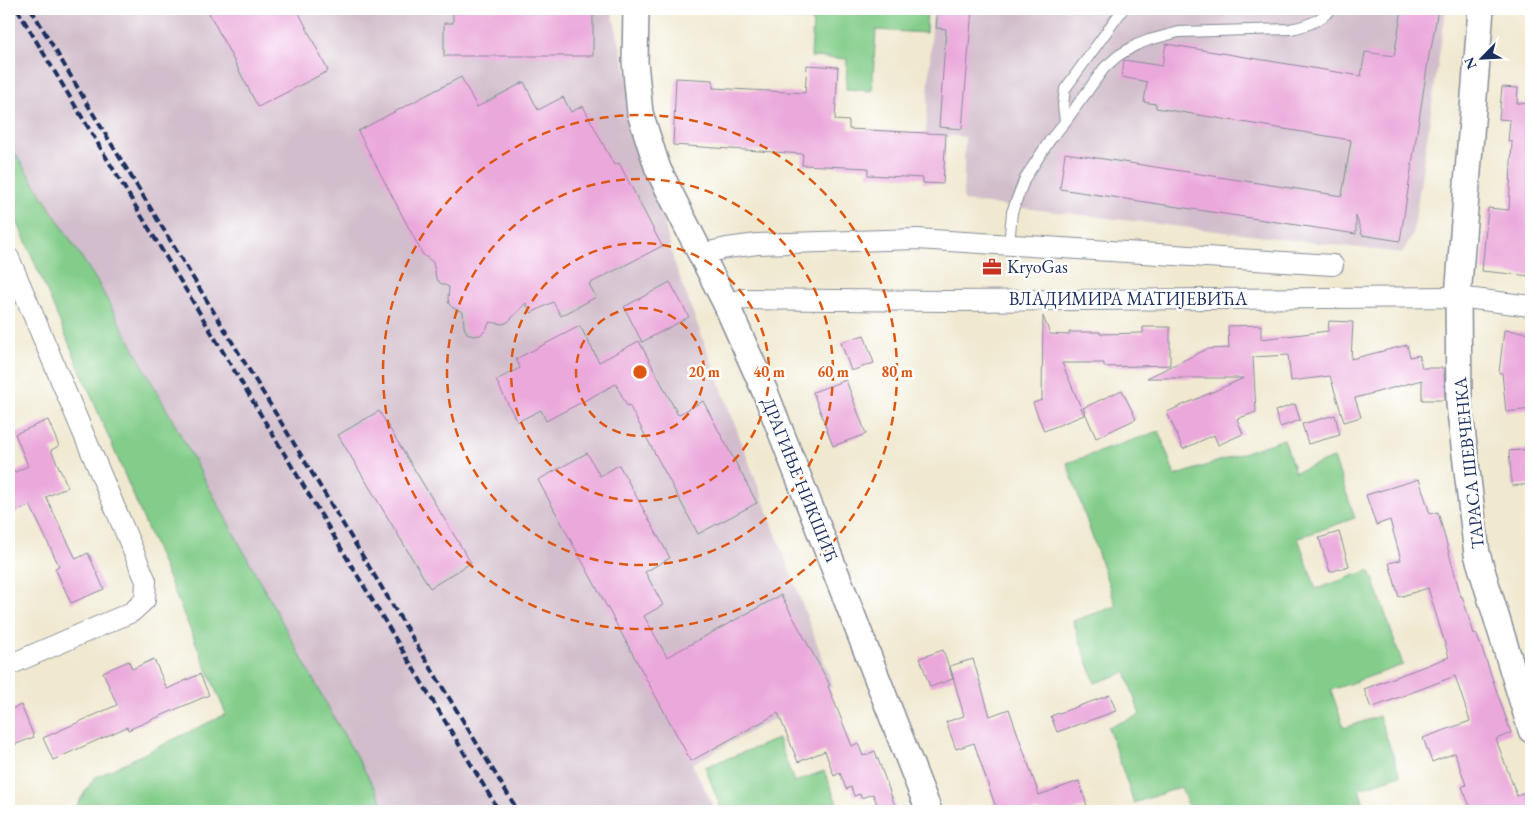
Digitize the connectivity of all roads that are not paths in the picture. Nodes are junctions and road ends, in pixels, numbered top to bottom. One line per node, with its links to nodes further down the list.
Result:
1 (636, 9): 7 (street, ДРАГИЊЕ НИКШИЋ)
2 (1123, 9): 5 (lane)
3 (1331, 9): 5 (lane)
4 (1481, 9): 11 (street, ТАРАСА ШЕВЧЕНКА)
5 (1065, 122): 6 (lane)
6 (1010, 245): 7 (street); 9 (street)
7 (701, 254): 12 (street, ДРАГИЊЕ НИКШИЋ)
8 (9, 258): 10 (street)
9 (1333, 266)
10 (14, 287): 14 (street)
11 (1458, 297): 12 (street, ВЛАДИМИРА МАТИЈЕВИЋА); 13 (street, ВЛАДИМИРА МАТИЈЕВИЋА); 15 (street, ТАРАСА ШЕВЧЕНКА)
12 (726, 304): 16 (street, ДРАГИЊЕ НИКШИЋ)
13 (1531, 306)
14 (9, 665)
15 (1531, 730)
16 (929, 811)

